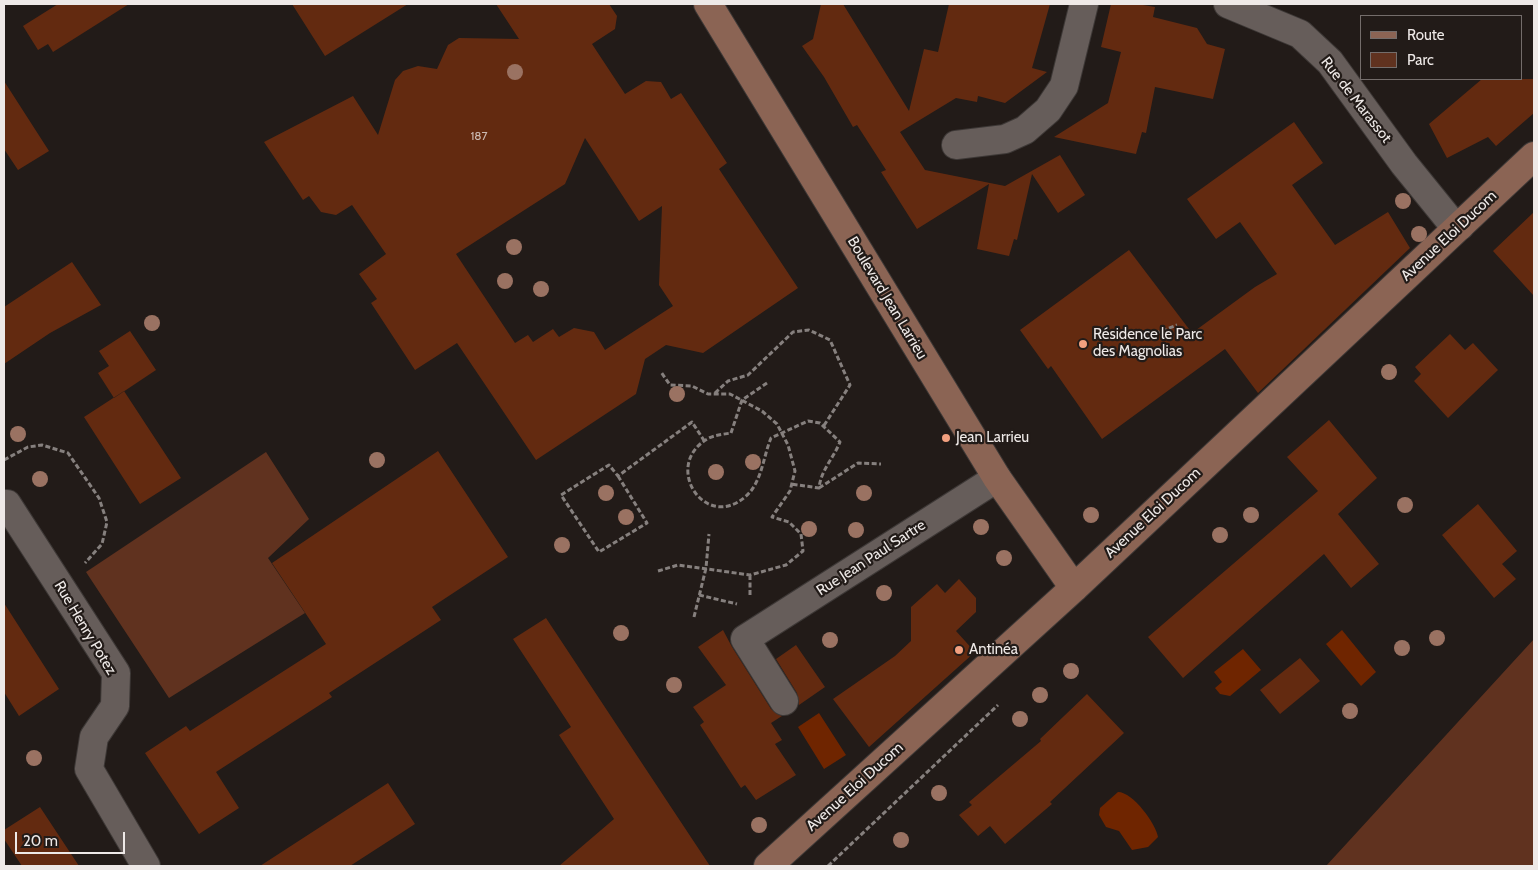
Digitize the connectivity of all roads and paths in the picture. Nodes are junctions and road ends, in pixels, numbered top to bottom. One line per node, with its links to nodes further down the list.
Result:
1 (708, 4): 18 (street, Boulevard Jean Larrieu)
2 (1084, 4): 4 (street)
3 (1228, 4): 6 (street, Rue de Marassot)
4 (956, 145)
5 (1534, 156): 6 (street, Avenue Eloi Ducom)
6 (1460, 226): 26 (street, Avenue Eloi Ducom)
7 (1177, 325): 8 (path)
8 (1141, 339)
9 (660, 372): 11 (path)
10 (767, 383): 12 (path)
11 (715, 394): 12 (path); 13 (path)
12 (742, 400): 14 (path); 15 (path)
13 (823, 427): 14 (path); 20 (path)
14 (782, 434): 15 (path); 19 (path)
15 (705, 442): 17 (path)
16 (880, 464): 20 (path)
17 (618, 476): 17 (path)
18 (997, 478): 26 (street, Boulevard Jean Larrieu); 31 (street, Rue Jean Paul Sartre)
19 (791, 484): 20 (path); 25 (path)
20 (819, 488)
21 (4, 504): 33 (street, Rue Henry Potez)
22 (709, 534): 23 (path)
23 (706, 568): 24 (path); 25 (path); 27 (path)
24 (658, 571)
25 (750, 575): 28 (path)
26 (1074, 588): 34 (street, Avenue Eloi Ducom)
27 (699, 595): 29 (path); 30 (path)
28 (745, 601)
29 (740, 604)
30 (694, 617)
31 (784, 701)
32 (1001, 702): 35 (path)
33 (146, 866)
34 (768, 866)
35 (828, 866)

